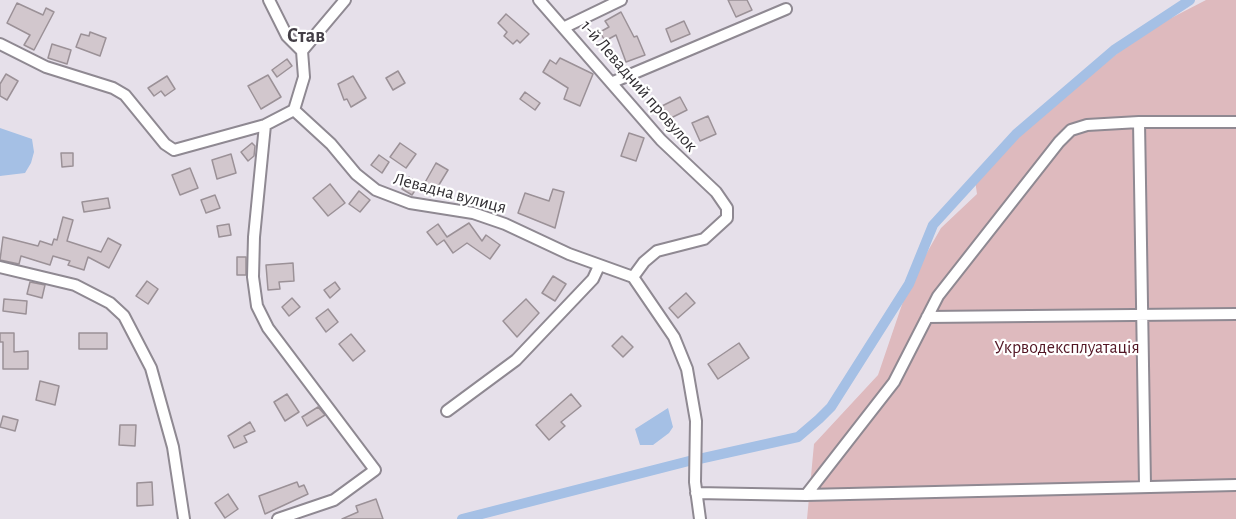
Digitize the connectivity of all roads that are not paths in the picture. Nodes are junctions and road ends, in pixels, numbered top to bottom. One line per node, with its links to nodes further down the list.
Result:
1 (269, 0): 8 (street)
2 (345, 0): 8 (street)
3 (539, 0): 6 (street, 1-й Левадний провулок)
4 (621, 0): 6 (street)
5 (786, 9): 9 (street)
6 (565, 27): 9 (street, 1-й Левадний провулок)
7 (0, 44): 13 (street)
8 (302, 51): 10 (street)
9 (613, 82): 16 (street, 1-й Левадний провулок)
10 (294, 110): 13 (street); 14 (street, Левадна вулиця)
11 (1139, 122): 12 (street); 18 (street); 19 (street)
12 (1236, 122)
13 (265, 125): 26 (street)
14 (599, 266): 16 (street, Левадна вулиця); 20 (street)
15 (0, 267): 25 (street)
16 (633, 277): 23 (street)
17 (1236, 314): 18 (street)
18 (1142, 316): 19 (street); 22 (street)
19 (927, 317): 24 (street)
20 (447, 411)
21 (1236, 485): 22 (street)
22 (1145, 486): 24 (street)
23 (696, 493): 24 (street); 27 (street)
24 (806, 495)
25 (184, 519)
26 (278, 519)
27 (700, 519)

